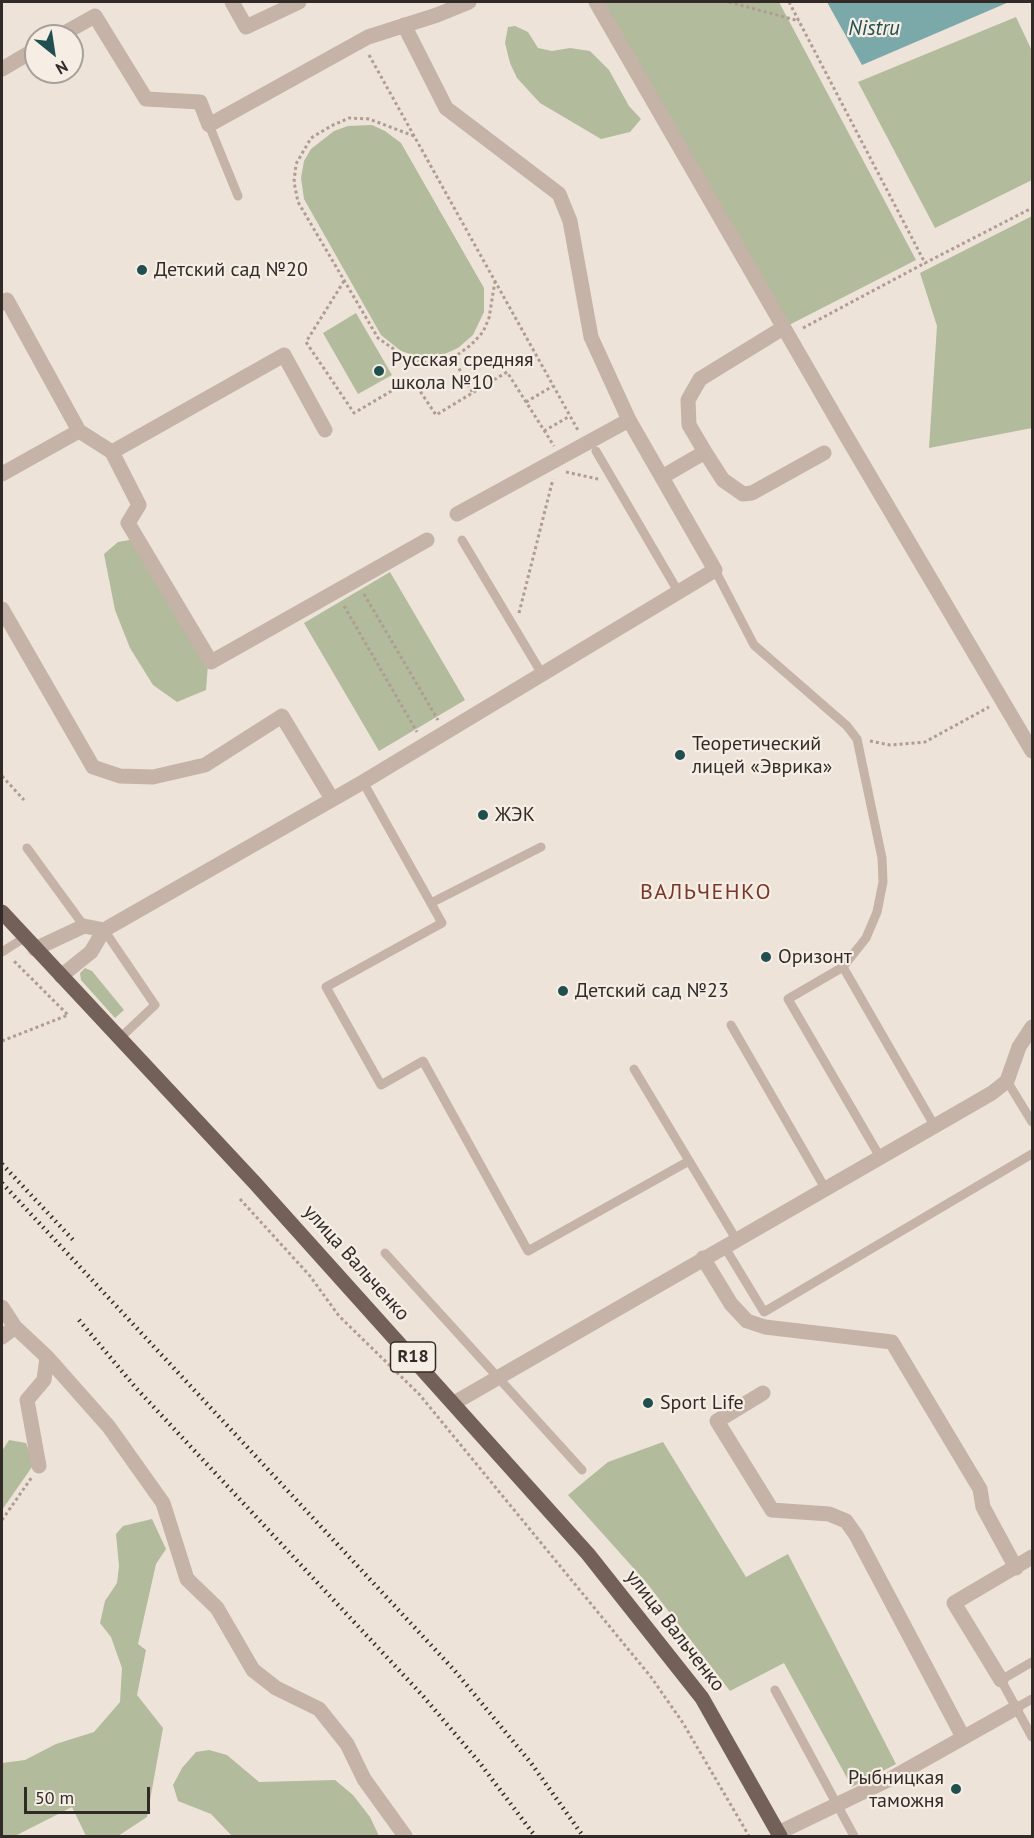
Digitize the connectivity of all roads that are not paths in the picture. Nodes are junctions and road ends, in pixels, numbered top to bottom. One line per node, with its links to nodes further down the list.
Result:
1 (232, 2): 2 (street)
2 (299, 2)
3 (596, 2): 12 (street)
4 (458, 4): 6 (street)
5 (81, 24): 9 (street)
6 (404, 25): 9 (street); 13 (street)
7 (24, 56): 8 (street)
8 (2, 69)
9 (209, 124): 10 (lane)
10 (238, 196)
11 (2, 303): 15 (street)
12 (785, 332): 18 (street); 29 (street)
13 (629, 420): 16 (street); 21 (street)
14 (325, 429): 17 (street)
15 (80, 431): 17 (street); 20 (street)
16 (591, 448): 22 (street); 26 (lane)
17 (112, 452): 23 (street)
18 (705, 452): 19 (street); 21 (street)
19 (824, 453)
20 (2, 474)
21 (662, 477): 25 (street)
22 (457, 514)
23 (427, 540)
24 (462, 540): 28 (lane)
25 (715, 570): 26 (street); 40 (lane)
26 (679, 592): 28 (street)
27 (2, 609): 31 (street)
28 (542, 675): 30 (street)
29 (1032, 750)
30 (363, 782): 31 (street); 34 (lane)
31 (332, 800): 37 (street)
32 (541, 847): 34 (lane)
33 (27, 848): 36 (lane)
34 (431, 903): 51 (lane)
35 (2, 912): 38 (main road, улица Вальченко / R18)
36 (84, 926): 37 (street); 38 (street)
37 (104, 930): 41 (street); 44 (lane)
38 (30, 944): 39 (lane); 41 (main road, улица Вальченко / R18)
39 (3, 952)
40 (843, 967): 48 (lane); 50 (lane)
41 (61, 976): 44 (main road, улица Вальченко / R18)
42 (731, 1025): 52 (lane)
43 (1032, 1027): 46 (street)
44 (120, 1038): 62 (main road, улица Вальченко / R18)
45 (634, 1069): 51 (lane)
46 (1007, 1081): 47 (lane); 48 (street)
47 (1032, 1122)
48 (934, 1125): 50 (street)
49 (1032, 1154): 53 (lane)
50 (880, 1157): 52 (street)
51 (689, 1161): 53 (lane)
52 (825, 1188): 53 (street)
53 (730, 1242): 55 (street)
54 (385, 1253): 60 (lane)
55 (703, 1258): 60 (street); 66 (street)
56 (2, 1307): 57 (street)
57 (15, 1328): 58 (street); 59 (street)
58 (2, 1337)
59 (47, 1357): 63 (street); 76 (street)
60 (495, 1377): 62 (street); 64 (lane)
61 (763, 1393): 72 (street)
62 (454, 1403): 75 (main road, улица Вальченко / R18)
63 (39, 1466)
64 (582, 1470)
65 (1032, 1557): 66 (street)
66 (1016, 1568): 68 (street)
67 (1032, 1662): 68 (lane)
68 (1001, 1680): 71 (lane)
69 (775, 1690): 74 (lane)
70 (1032, 1699): 71 (lane)
71 (1016, 1708): 72 (street); 73 (lane)
72 (963, 1737): 74 (street)
73 (1032, 1737)
74 (837, 1805): 75 (street); 77 (lane)
75 (779, 1835)
76 (405, 1836)
77 (854, 1836)

